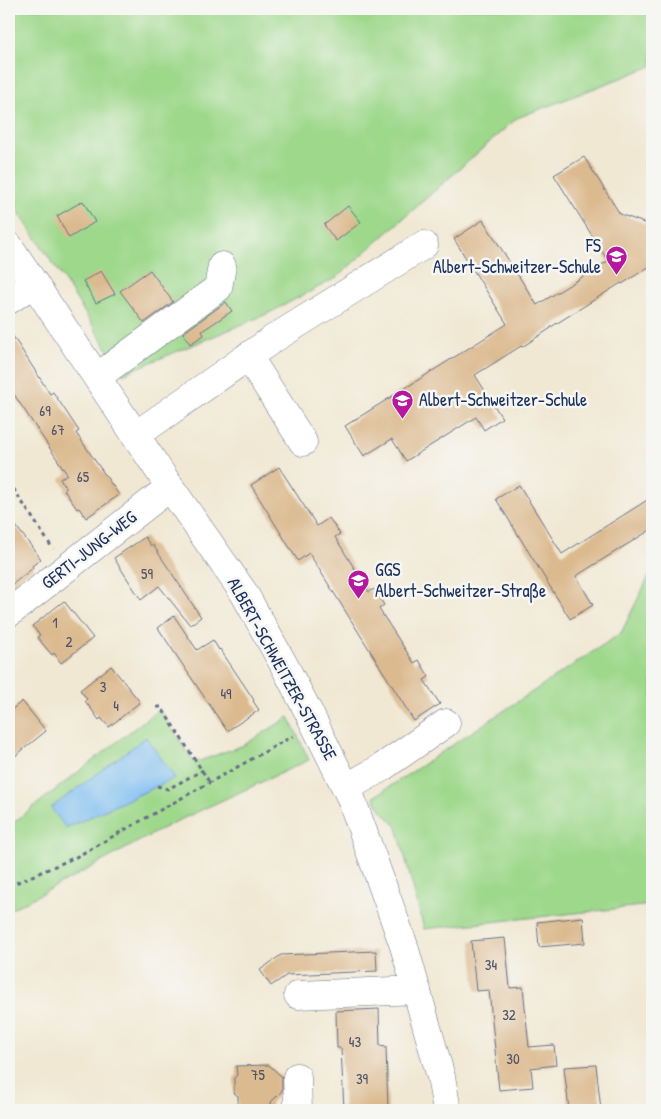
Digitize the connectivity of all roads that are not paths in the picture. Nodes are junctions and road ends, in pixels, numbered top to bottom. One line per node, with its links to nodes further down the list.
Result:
1 (424, 245): 6 (street)
2 (9, 246): 4 (street, ALBERT-SCHWEITZER-STRASSE)
3 (222, 266): 7 (street)
4 (34, 283): 5 (street); 7 (street, ALBERT-SCHWEITZER-STRASSE)
5 (9, 300)
6 (248, 356): 8 (street); 9 (street)
7 (97, 377): 8 (street, ALBERT-SCHWEITZER-STRASSE)
8 (136, 435): 10 (street, ALBERT-SCHWEITZER-STRASSE)
9 (303, 442)
10 (170, 487): 11 (street, GERTI-JUNG-WEG); 13 (street, ALBERT-SCHWEITZER-STRASSE)
11 (9, 612)
12 (446, 723): 13 (street)
13 (346, 788): 14 (street, ALBERT-SCHWEITZER-STRASSE)
14 (417, 990): 15 (street); 18 (street, ALBERT-SCHWEITZER-STRASSE)
15 (298, 995)
16 (297, 1077): 17 (street)
17 (298, 1110)
18 (447, 1110)

